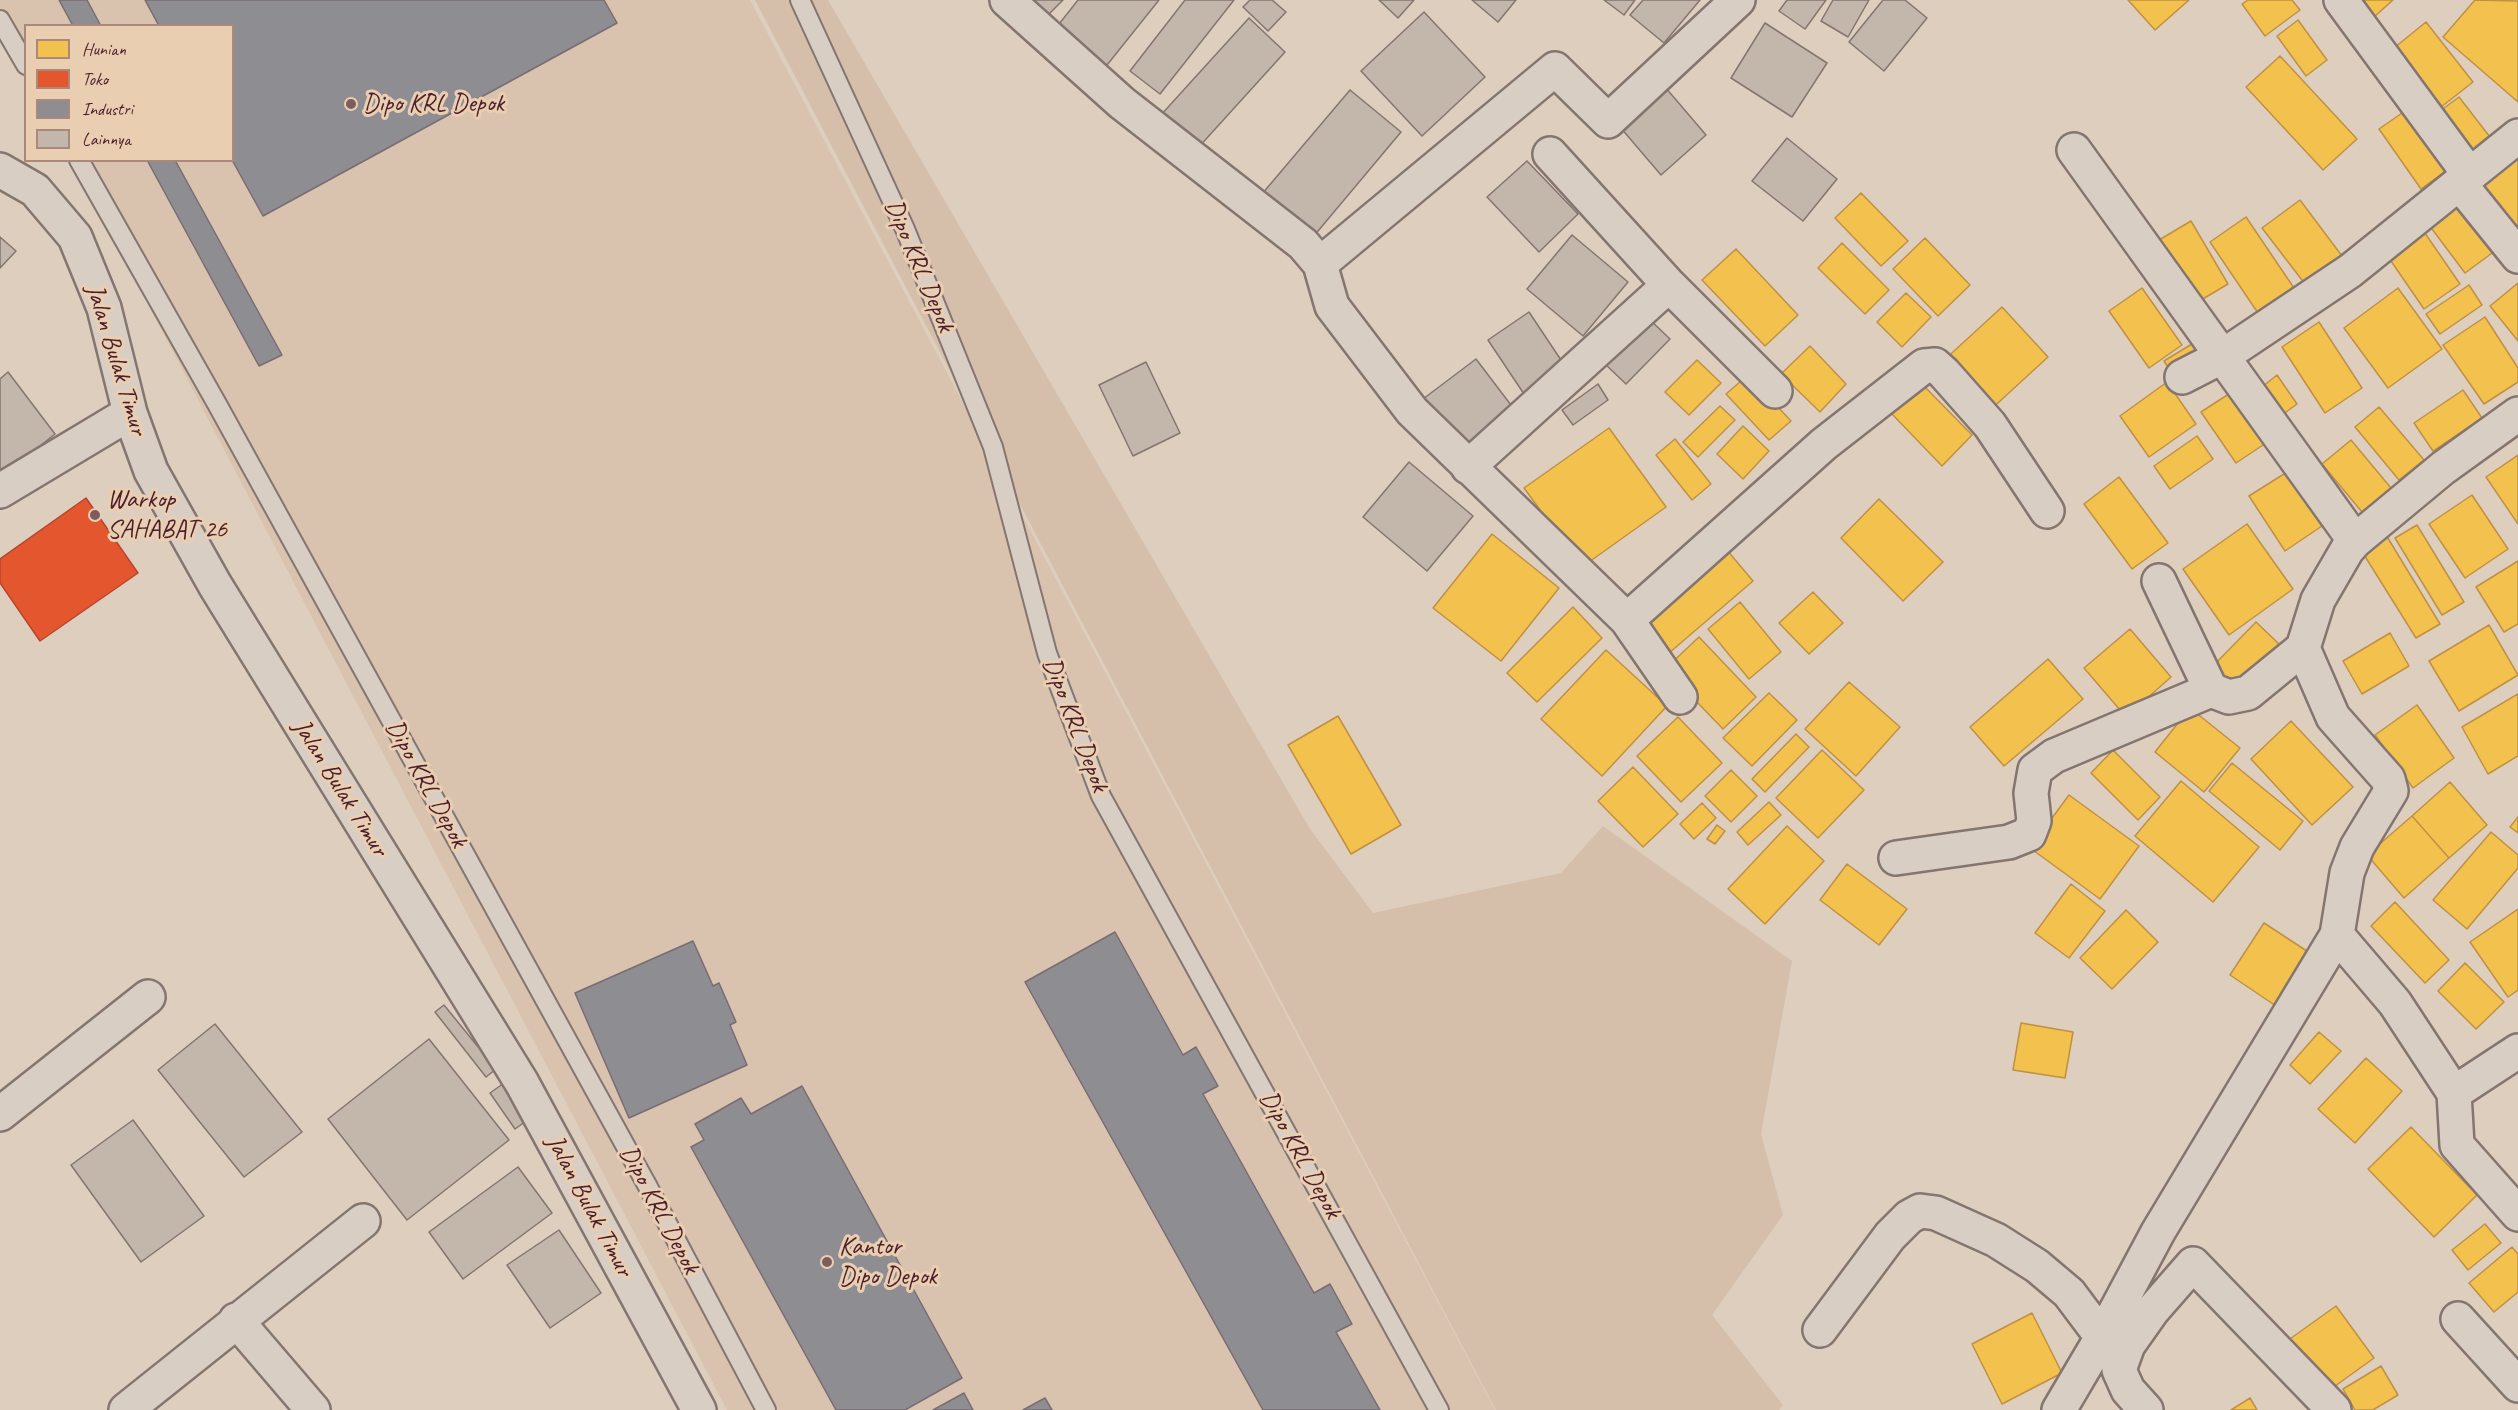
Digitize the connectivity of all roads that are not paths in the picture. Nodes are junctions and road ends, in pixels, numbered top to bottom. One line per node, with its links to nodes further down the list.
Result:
1 (800, 0): 49 (lane, Dipo KRL Depok)
2 (1006, 0): 14 (street)
3 (1738, 0): 14 (street)
4 (2341, 0): 12 (street)
5 (0, 20): 6 (lane)
6 (24, 62)
7 (2518, 136): 12 (street)
8 (2074, 150): 16 (street)
9 (1550, 154): 15 (street)
10 (80, 162): 48 (lane, Dipo KRL Depok)
11 (0, 170): 19 (street, Jalan Bulak Timur)
12 (2465, 179): 13 (street); 16 (street)
13 (2518, 256)
14 (1320, 264): 21 (street)
15 (1669, 285): 18 (street); 21 (street)
16 (2223, 356): 17 (street); 24 (street)
17 (2182, 377)
18 (1775, 391)
19 (130, 412): 22 (street); 47 (street, Jalan Bulak Timur)
20 (2518, 414): 24 (street)
21 (1468, 467): 26 (street)
22 (0, 491)
23 (2047, 511): 26 (street)
24 (2355, 541): 27 (street)
25 (2159, 581): 28 (street)
26 (1627, 620): 29 (street)
27 (2303, 648): 28 (street); 31 (street)
28 (2211, 690): 30 (street)
29 (1680, 697)
30 (1896, 858)
31 (2337, 935): 34 (street); 38 (street)
32 (148, 997): 35 (street)
33 (2518, 1051): 34 (street)
34 (2454, 1093): 36 (street)
35 (0, 1114)
36 (2518, 1214)
37 (363, 1221): 40 (street)
38 (2158, 1232): 39 (street); 43 (street)
39 (2193, 1264): 51 (street); 52 (street)
40 (237, 1320): 45 (street); 46 (street)
41 (2458, 1320): 44 (street)
42 (1820, 1330): 43 (street)
43 (2102, 1337): 50 (street)
44 (2518, 1385)
45 (126, 1410)
46 (313, 1410)
47 (699, 1410)
48 (766, 1410)
49 (1439, 1410)
50 (2059, 1410)
51 (2146, 1410)
52 (2334, 1410)

